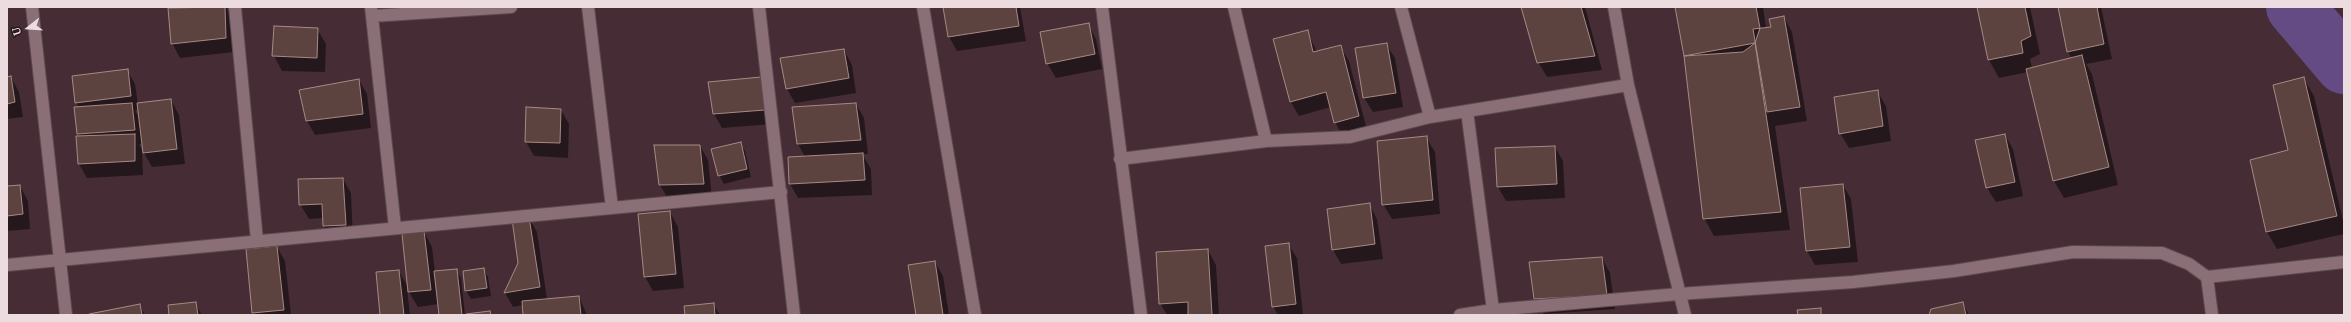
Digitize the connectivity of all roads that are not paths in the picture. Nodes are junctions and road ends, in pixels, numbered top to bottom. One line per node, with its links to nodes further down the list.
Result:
1 (32, 7): 21 (street)
2 (235, 7): 20 (street)
3 (511, 7): 11 (street)
4 (588, 7): 18 (street)
5 (759, 7): 17 (street)
6 (923, 7): 29 (street)
7 (1102, 7): 16 (street)
8 (1234, 7): 15 (street)
9 (1401, 7): 14 (street)
10 (1614, 7): 12 (street)
11 (372, 12): 19 (street)
12 (1628, 84): 13 (street); 25 (street)
13 (1467, 111): 14 (street); 26 (street)
14 (1430, 117): 15 (street)
15 (1266, 141): 16 (street)
16 (1120, 159): 30 (street)
17 (781, 192): 18 (street); 28 (street)
18 (612, 208): 19 (street)
19 (395, 228): 20 (street)
20 (257, 241): 21 (street)
21 (60, 261): 23 (street); 27 (street)
22 (2344, 262): 24 (street)
23 (7, 265)
24 (2207, 277): 25 (street); 33 (street)
25 (1680, 294): 26 (street); 32 (street)
26 (1493, 310): 31 (street)
27 (66, 315)
28 (794, 315)
29 (975, 315)
30 (1141, 315)
31 (1460, 315)
32 (1685, 315)
33 (2212, 315)

